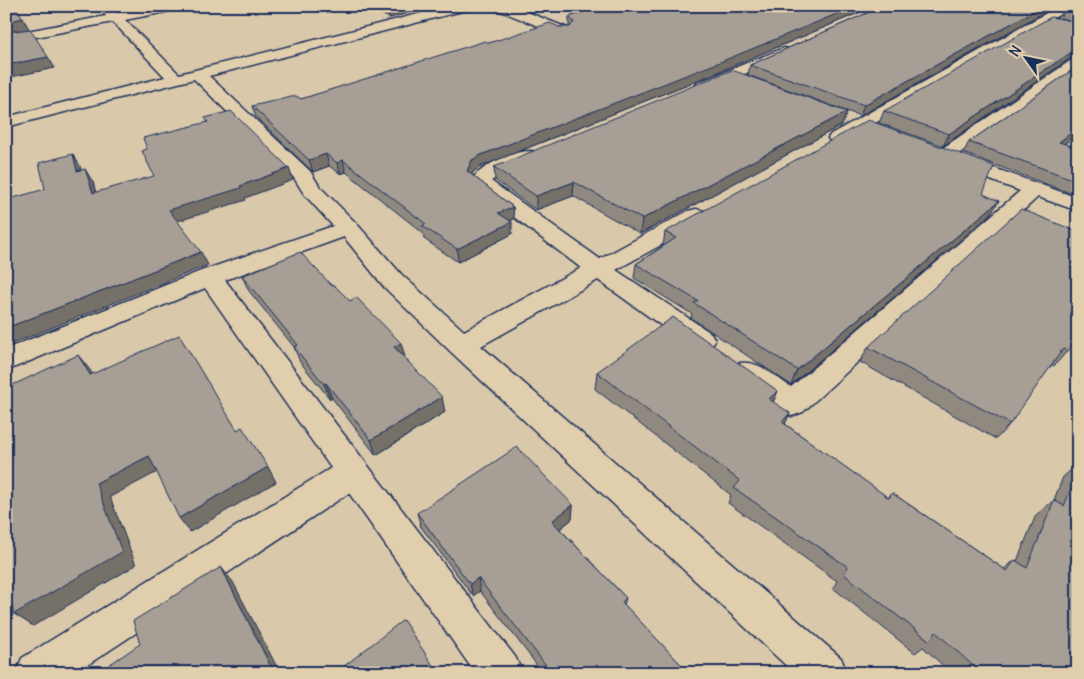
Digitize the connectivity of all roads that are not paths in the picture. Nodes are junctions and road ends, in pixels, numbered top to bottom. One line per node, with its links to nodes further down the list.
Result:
1 (104, 6): 6 (street)
2 (176, 6): 6 (street)
3 (466, 6): 12 (street)
4 (500, 6): 7 (street)
5 (1058, 17): 16 (street)
6 (116, 18): 8 (street); 12 (street)
7 (566, 32)
8 (6, 39)
9 (801, 45): 11 (street)
10 (1078, 62): 21 (street)
11 (729, 75): 13 (street); 14 (street)
12 (187, 77): 15 (street); 25 (street)
13 (748, 82)
14 (692, 90)
15 (6, 122)
16 (850, 122): 17 (street); 18 (street)
17 (878, 132)
18 (816, 149)
19 (925, 149): 21 (street)
20 (545, 150): 26 (street)
21 (944, 156): 22 (street)
22 (1035, 189): 23 (street); 26 (street)
23 (1078, 205)
24 (712, 207): 26 (street)
25 (348, 228): 27 (street); 28 (street)
26 (599, 270): 28 (street)
27 (210, 277): 29 (street); 30 (street)
28 (461, 346): 33 (street)
29 (6, 361)
30 (354, 471): 31 (street); 32 (street)
31 (36, 673)
32 (501, 673)
33 (826, 673)

